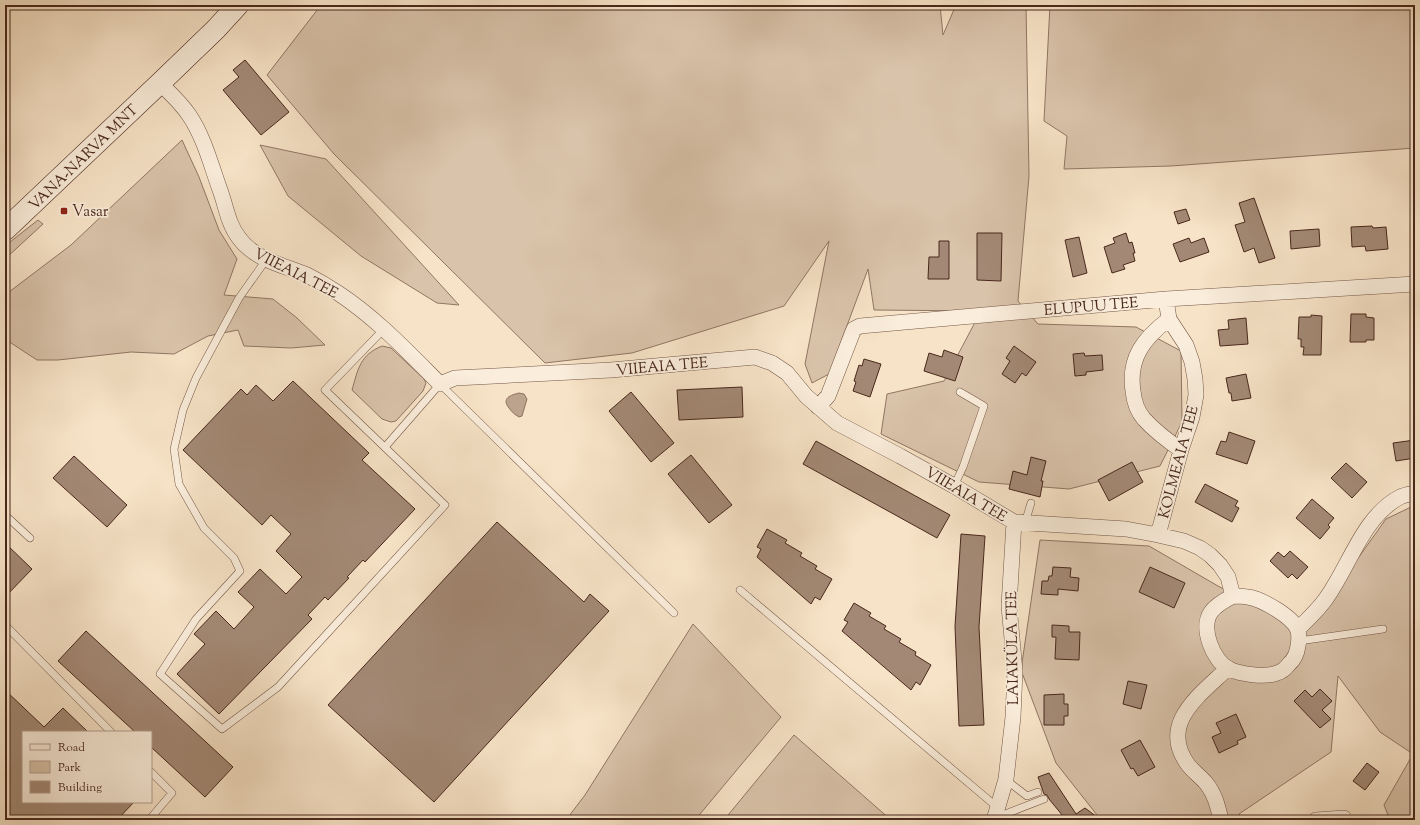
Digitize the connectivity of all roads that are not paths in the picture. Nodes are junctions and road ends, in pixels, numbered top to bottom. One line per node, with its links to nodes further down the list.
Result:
1 (238, 5): 2 (main road, VANA-NARVA MNT)
2 (160, 83): 3 (main road, VANA-NARVA MNT); 4 (street, VIIEAIA TEE)
3 (5, 230)
4 (266, 260): 8 (street, VIIEAIA TEE); 12 (lane)
5 (1415, 284): 6 (street, ELUPUU TEE)
6 (1166, 299): 7 (street, KOLMEAIA TEE); 11 (street, ELUPUU TEE)
7 (1169, 319): 13 (street, KOLMEAIA TEE); 13 (street)
8 (384, 329): 9 (street, VIIEAIA TEE); 12 (lane)
9 (440, 384): 11 (street, VIIEAIA TEE); 12 (lane); 23 (lane)
10 (960, 392): 14 (lane)
11 (818, 407): 14 (street, VIIEAIA TEE)
12 (385, 447)
13 (1181, 450): 19 (street, KOLMEAIA TEE)
14 (954, 486): 18 (street, VIIEAIA TEE)
15 (1415, 493): 26 (street)
16 (1031, 503): 18 (lane)
17 (5, 515): 20 (lane)
18 (1020, 523): 19 (street, VIIEAIA TEE); 30 (street, LAIAKÜLA TEE)
19 (1158, 535): 22 (street, VIIEAIA TEE)
20 (30, 538)
21 (740, 590): 33 (lane)
22 (1233, 596): 26 (street); 27 (street)
23 (674, 613)
24 (5, 625): 28 (lane)
25 (1384, 629): 26 (lane)
26 (1298, 635): 27 (street)
27 (1228, 668): 36 (street)
28 (111, 731)
29 (152, 773): 35 (lane)
30 (1006, 780): 31 (lane); 33 (street, LAIAKÜLA TEE)
31 (1038, 792)
32 (1044, 799): 33 (lane)
33 (995, 815)
34 (1344, 818): 37 (street)
35 (149, 820)
36 (1221, 820)
37 (1316, 820)

